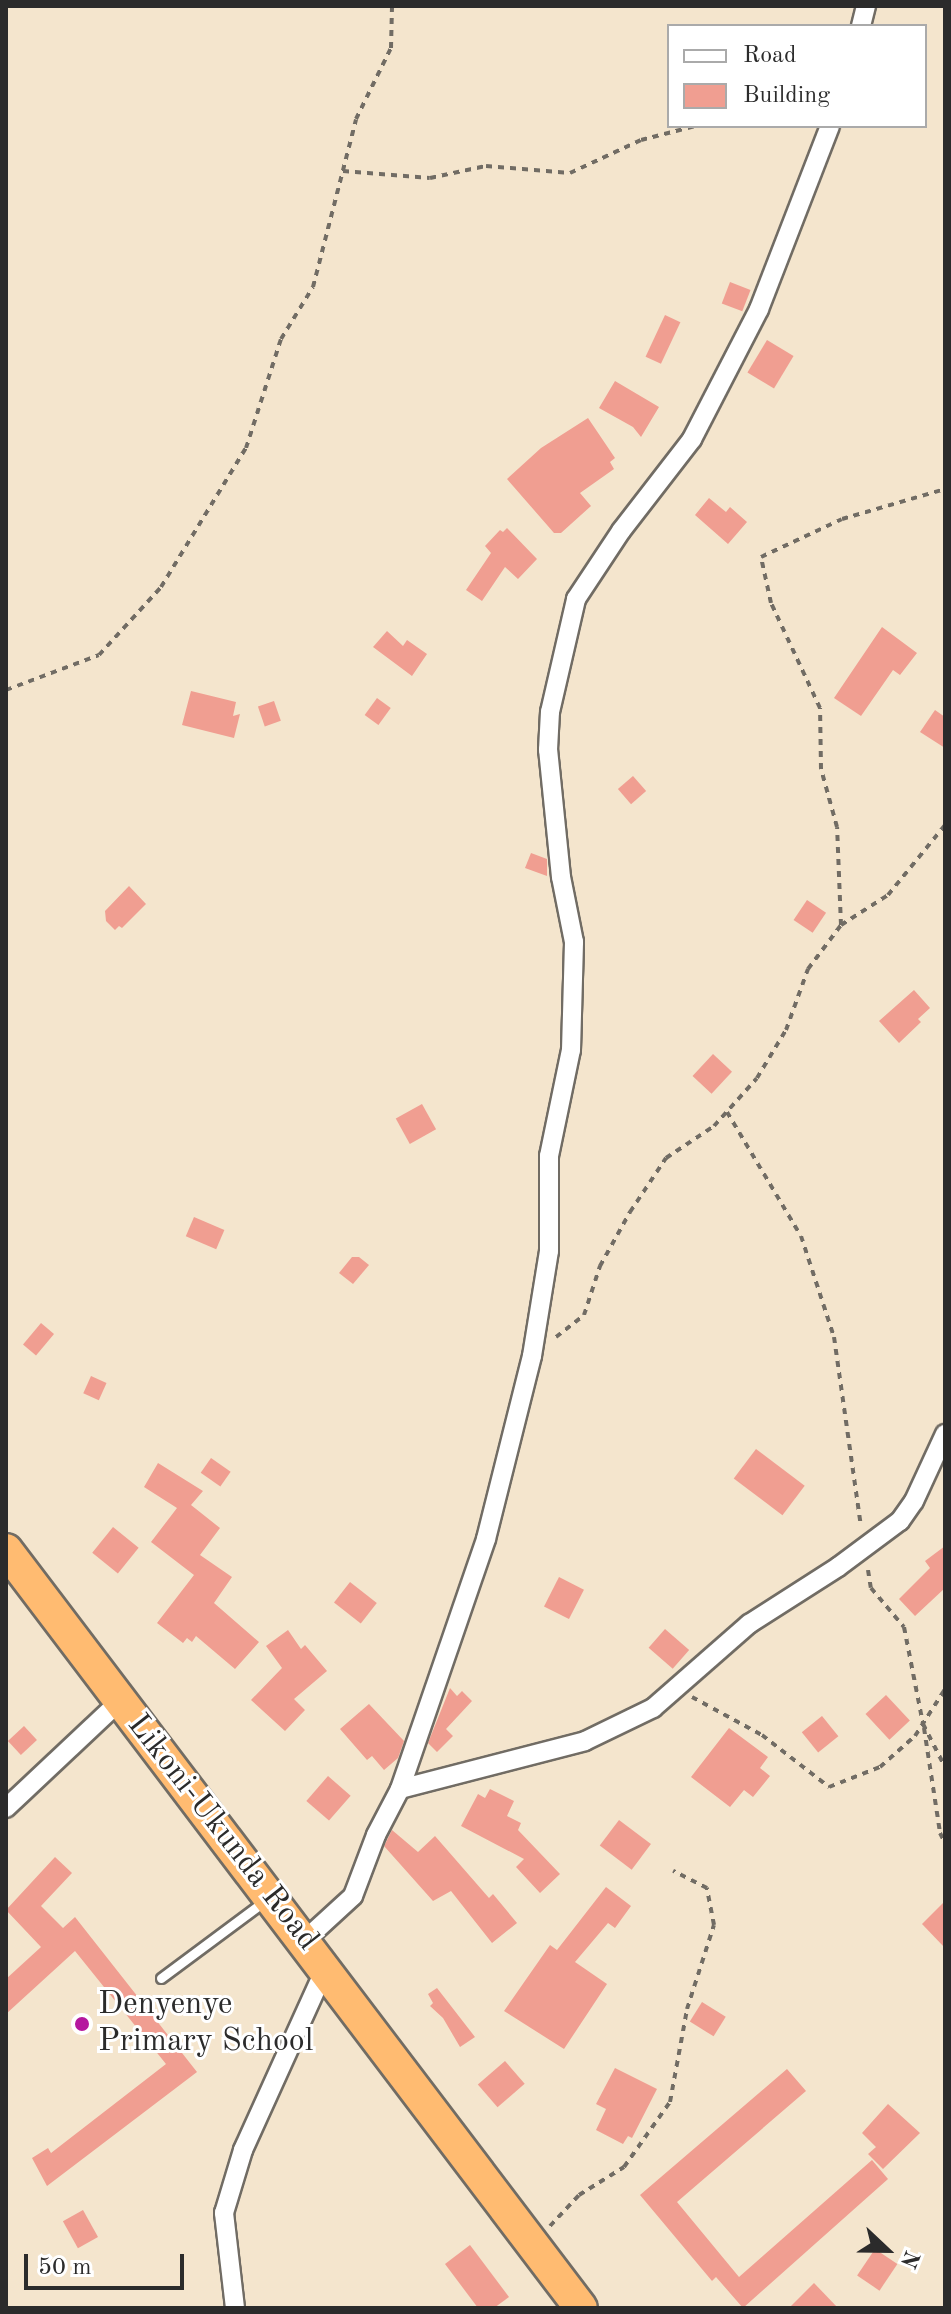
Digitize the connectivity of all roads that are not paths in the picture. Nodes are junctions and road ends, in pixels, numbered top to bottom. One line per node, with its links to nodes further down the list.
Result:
1 (829, 128): 5 (street)
2 (945, 1434): 5 (street)
3 (6, 1550): 4 (highway, Likoni-Ukunda Road)
4 (120, 1701): 6 (street); 7 (highway, Likoni-Ukunda Road)
5 (400, 1789): 8 (street)
6 (6, 1808)
7 (272, 1896): 8 (highway, Likoni-Ukunda Road); 10 (lane)
8 (305, 1940): 9 (highway, Likoni-Ukunda Road)
9 (326, 1967): 11 (street); 12 (highway, Likoni-Ukunda Road)
10 (161, 1978)
11 (235, 2308)
12 (581, 2308)

